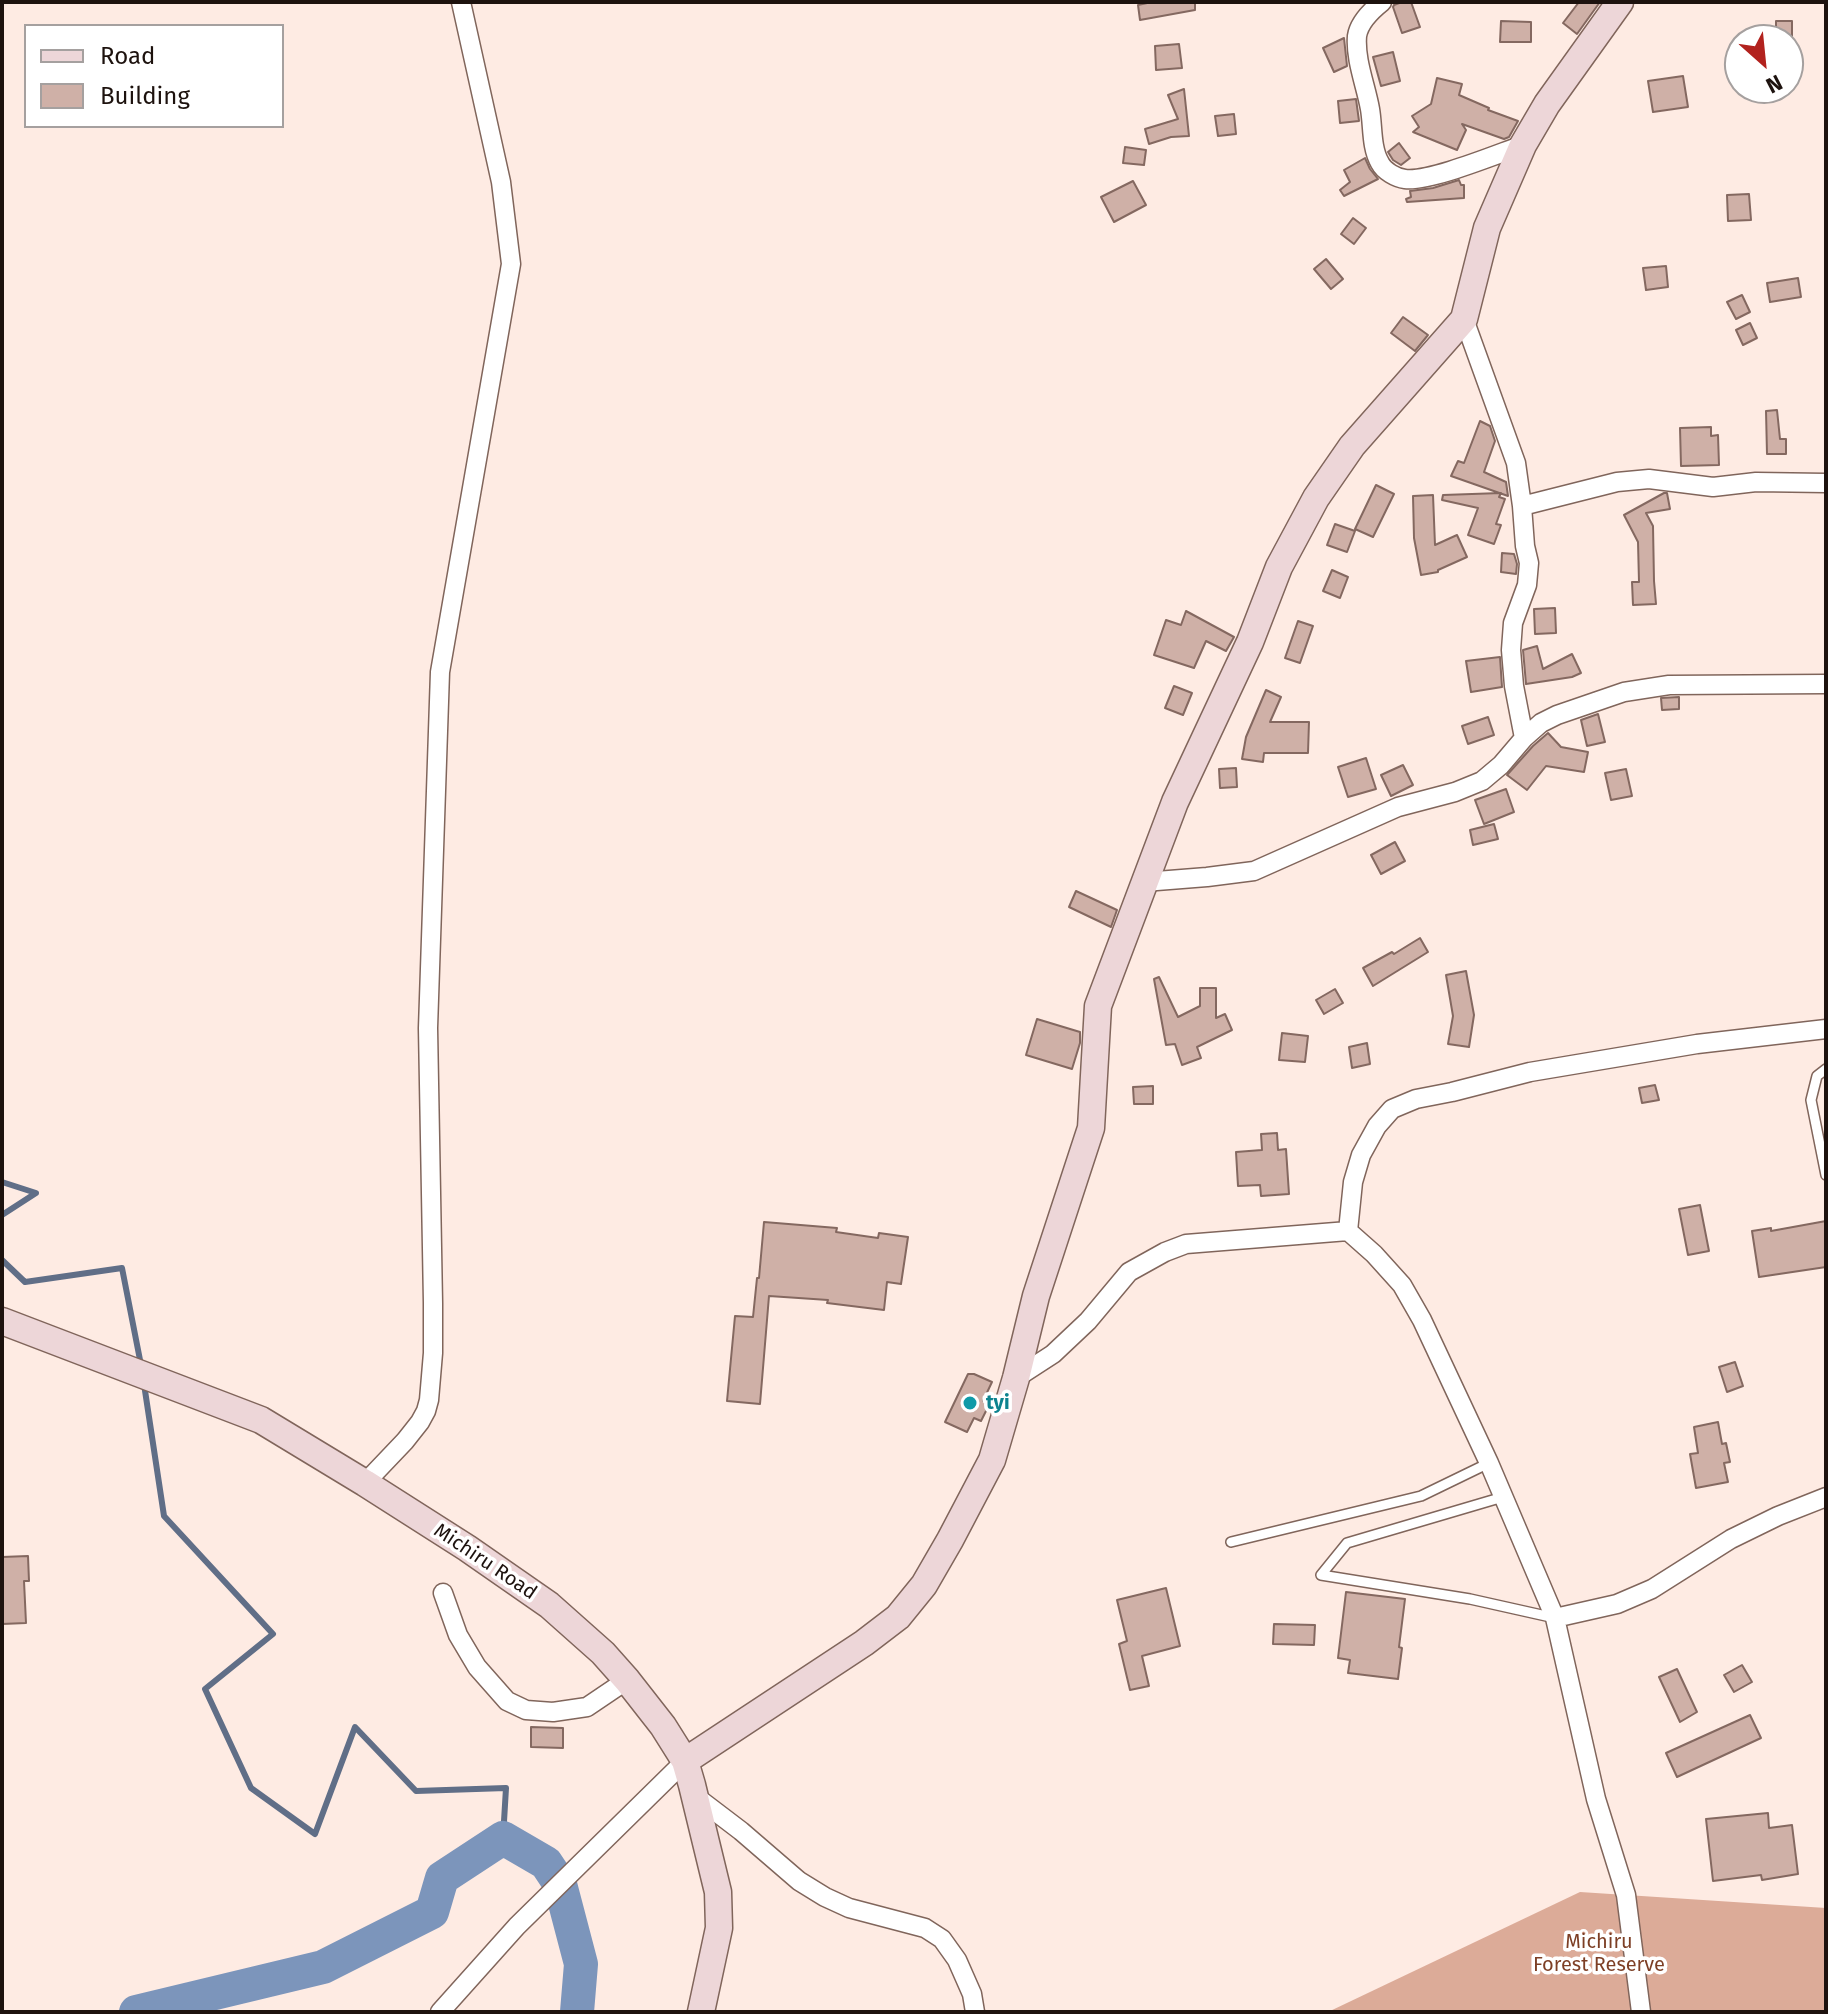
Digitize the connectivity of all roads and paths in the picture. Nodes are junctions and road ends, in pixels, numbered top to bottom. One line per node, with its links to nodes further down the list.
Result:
1 (461, 2): 18 (street)
2 (1382, 2): 4 (street)
3 (1620, 2): 4 (street)
4 (1523, 145): 5 (street)
5 (1464, 319): 7 (street); 10 (street)
6 (1826, 483): 7 (street)
7 (1522, 506): 9 (street)
8 (1826, 684): 9 (street)
9 (1524, 738): 10 (street)
10 (1144, 882): 16 (street)
11 (1826, 1029): 14 (street)
12 (1826, 1069): 13 (lane)
13 (1826, 1175)
14 (1348, 1231): 16 (street); 17 (street)
15 (2, 1321): 18 (street, Michiru Road)
16 (1016, 1378): 25 (street)
17 (1489, 1463): 19 (street); 21 (lane)
18 (365, 1483): 24 (street, Michiru Road)
19 (1503, 1497): 23 (street); 23 (lane)
20 (1826, 1497): 23 (street)
21 (1231, 1542)
22 (443, 1593): 24 (street)
23 (1555, 1618): 30 (street)
24 (627, 1680): 25 (street, Michiru Road)
25 (685, 1761): 26 (street, Michiru Road); 27 (street)
26 (695, 1796): 28 (street, Michiru Road); 29 (street)
27 (440, 2012)
28 (701, 2012)
29 (975, 2012)
30 (1641, 2012)

